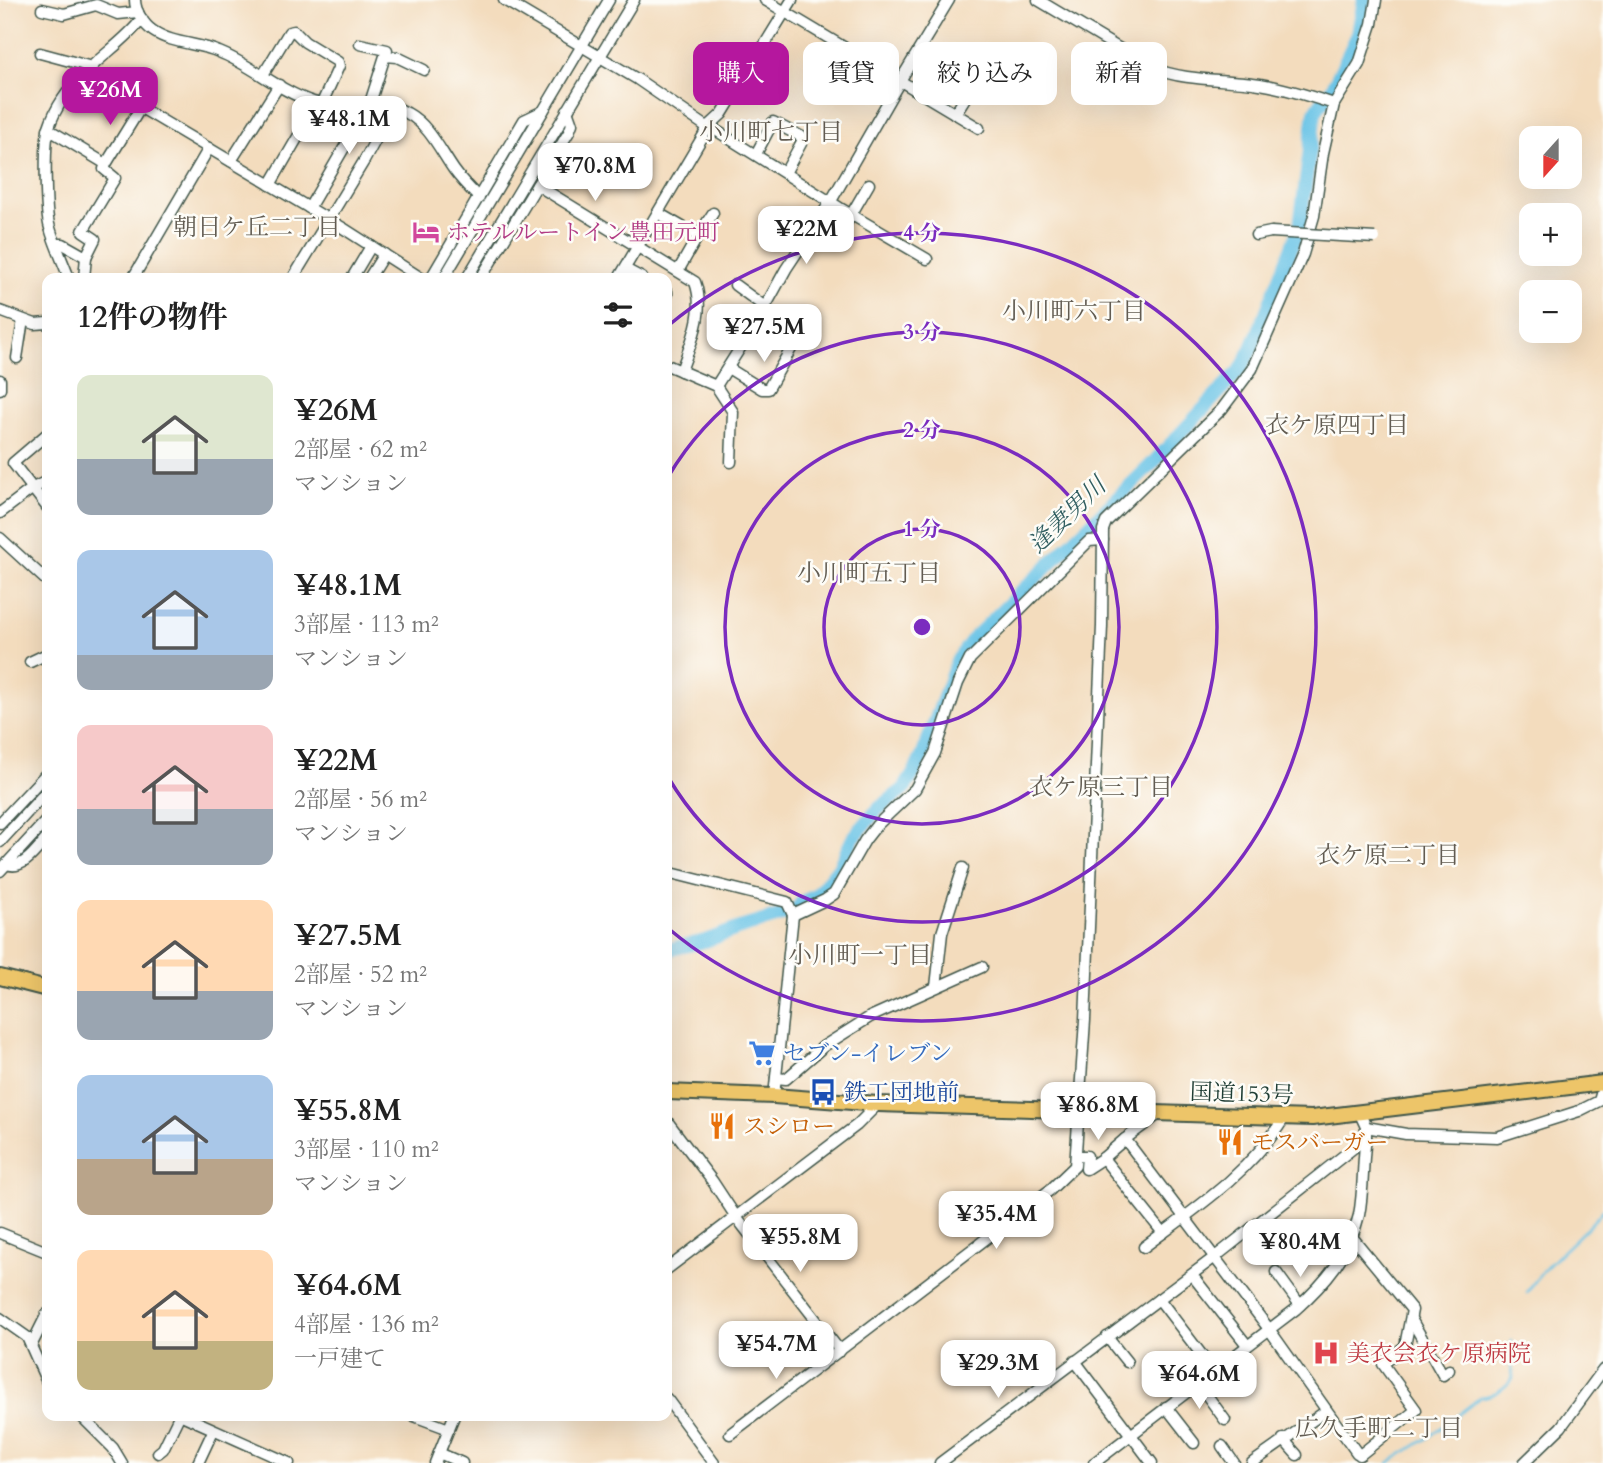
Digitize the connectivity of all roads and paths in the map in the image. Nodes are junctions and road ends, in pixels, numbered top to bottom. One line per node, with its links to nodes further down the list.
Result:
1 (135, 0): 12 (street)
2 (504, 0): 14 (street)
3 (610, 0): 14 (street)
4 (634, 0): 17 (street)
5 (765, 0): 11 (street)
6 (792, 0): 11 (street)
7 (949, 0): 21 (street)
8 (1038, 0): 25 (street)
9 (1376, 0): 25 (street)
10 (42, 9): 12 (street)
11 (785, 12): 21 (street); 32 (street)
12 (140, 15): 18 (street); 20 (street)
13 (360, 44): 15 (street)
14 (581, 46): 17 (street); 30 (street)
15 (387, 50): 19 (street); 24 (street)
16 (40, 53): 18 (street)
17 (600, 57): 29 (street); 32 (street)
18 (88, 70): 28 (street); 34 (street)
19 (424, 70)
20 (263, 75): 22 (street); 23 (street)
21 (900, 80): 31 (street); 44 (street)
22 (279, 85): 23 (street); 37 (street)
23 (319, 103): 24 (street); 41 (street)
24 (368, 103): 27 (street); 45 (street)
25 (1331, 103): 101 (street)
26 (961, 105): 31 (street)
27 (394, 106): 43 (street); 50 (street)
28 (141, 107): 35 (street); 38 (street)
29 (567, 110): 42 (street); 51 (street)
30 (544, 111): 43 (street); 61 (street)
31 (955, 114): 33 (street)
32 (710, 127): 36 (street); 47 (street)
33 (979, 128)
34 (48, 129): 38 (street); 57 (street)
35 (209, 148): 37 (street); 70 (street)
36 (756, 154): 39 (street); 39 (street)
37 (231, 162): 41 (street)
38 (106, 164): 63 (street)
39 (785, 173): 44 (street)
40 (869, 184): 49 (street)
41 (270, 185): 45 (street)
42 (537, 185): 46 (street); 60 (street)
43 (479, 198): 52 (street)
44 (831, 201): 49 (street); 82 (street)
45 (309, 208): 50 (street)
46 (521, 212): 51 (street); 64 (street)
47 (658, 213): 55 (street); 60 (street)
48 (713, 213): 55 (street)
49 (850, 214): 58 (street); 65 (street)
50 (329, 220): 59 (street); 71 (street)
51 (500, 222): 54 (street)
52 (460, 229): 61 (street); 75 (street)
53 (1256, 235): 56 (street, bridge)
54 (492, 236): 64 (street); 77 (street)
55 (698, 236): 67 (street)
56 (1375, 239)
57 (56, 244): 63 (street); 68 (street)
58 (834, 244)
59 (371, 246): 62 (street); 72 (street)
60 (637, 247): 66 (street); 67 (street)
61 (461, 250): 76 (street)
62 (384, 254): 73 (street); 74 (street)
63 (86, 257): 69 (street)
64 (494, 257): 78 (street)
65 (927, 259)
66 (625, 268): 79 (street); 80 (street)
67 (678, 271): 90 (street)
68 (67, 273)
69 (84, 273)
70 (136, 273)
71 (296, 273)
72 (355, 273)
73 (372, 273)
74 (413, 273)
75 (434, 273)
76 (447, 273)
77 (470, 273)
78 (484, 273)
79 (622, 273)
80 (634, 273)
81 (735, 285): 82 (street)
82 (765, 307): 84 (street)
83 (0, 311): 85 (street)
84 (759, 318): 89 (street); 89 (street)
85 (23, 320): 86 (street); 87 (street)
86 (42, 323)
87 (17, 358)
88 (672, 367): 90 (street)
89 (728, 368): 92 (street)
90 (681, 371): 92 (street)
91 (0, 380): 93 (street)
92 (716, 386): 95 (street)
93 (0, 389)
94 (42, 438): 97 (street)
95 (731, 462)
96 (42, 484): 97 (street)
97 (33, 488): 98 (street); 99 (street)
98 (42, 500)
99 (0, 513)
100 (0, 538): 102 (street)
101 (1103, 540): 114 (street); 126 (street)
102 (42, 576)
103 (42, 656): 104 (street)
104 (30, 662)
105 (42, 778): 107 (street)
106 (42, 796): 109 (street)
107 (0, 823)
108 (42, 825): 111 (street)
109 (0, 842)
110 (42, 843): 111 (street)
111 (3, 867)
112 (963, 868): 118 (street)
113 (672, 873): 114 (street)
114 (793, 915): 121 (street)
115 (982, 967): 118 (street)
116 (0, 977): 119 (highway)
117 (0, 987): 120 (highway)
118 (936, 987): 121 (street)
119 (42, 988)
120 (42, 995)
121 (776, 1078): 124 (street)
122 (1603, 1085): 129 (highway, 国道153号); 129 (street)
123 (672, 1092): 124 (highway, 国道153号)
124 (774, 1096): 125 (highway, 国道153号)
125 (878, 1104): 126 (highway, 国道153号); 135 (street)
126 (1080, 1110): 127 (highway, 国道153号); 132 (street)
127 (1160, 1112): 128 (highway, 国道153号); 131 (street)
128 (1284, 1118): 129 (highway, 国道153号); 134 (street)
129 (1364, 1126): 136 (street); 139 (street)
130 (672, 1128): 135 (street)
131 (1125, 1139): 133 (street); 134 (street)
132 (1077, 1156): 133 (street); 156 (street)
133 (1103, 1158): 138 (street)
134 (1185, 1216): 138 (street); 143 (street)
135 (736, 1217): 144 (street); 156 (street)
136 (1266, 1217): 140 (street); 143 (street)
137 (0, 1233): 142 (street)
138 (1163, 1233): 141 (street)
139 (1352, 1237): 148 (street); 150 (street)
140 (1284, 1240)
141 (1144, 1247)
142 (42, 1250)
143 (1215, 1257): 146 (street); 152 (street)
144 (672, 1265)
145 (1276, 1272): 148 (street)
146 (1192, 1275): 147 (street); 155 (street)
147 (1159, 1299): 153 (street); 164 (street)
148 (1300, 1305): 152 (street)
149 (0, 1318): 154 (street)
150 (1411, 1318): 162 (street); 168 (street)
151 (42, 1324): 154 (street)
152 (1269, 1329): 155 (street); 168 (street)
153 (1107, 1338): 159 (street); 160 (street)
154 (32, 1344): 157 (street)
155 (1247, 1345): 164 (street)
156 (840, 1352): 177 (street)
157 (37, 1358): 158 (street); 161 (street)
158 (42, 1361)
159 (1075, 1361): 178 (street); 190 (street)
160 (1127, 1362)
161 (42, 1370)
162 (1449, 1370)
163 (1603, 1370): 195 (street)
164 (1214, 1371): 165 (street)
165 (1198, 1383): 167 (street); 169 (street)
166 (672, 1406): 189 (street)
167 (1166, 1407): 178 (street); 180 (street)
168 (1326, 1411): 179 (street)
169 (1225, 1420)
170 (86, 1421): 185 (street)
171 (176, 1421): 182 (street)
172 (194, 1421): 176 (street)
173 (427, 1421): 175 (street)
174 (452, 1421): 175 (street)
175 (449, 1429): 184 (street)
176 (214, 1431): 186 (street); 187 (street)
177 (730, 1434)
178 (1130, 1435): 191 (street); 192 (street)
179 (1283, 1439): 183 (street); 194 (street)
180 (1194, 1443)
181 (1222, 1446): 193 (street)
182 (158, 1454)
183 (1297, 1455)
184 (437, 1458): 188 (street)
185 (122, 1463)
186 (198, 1463)
187 (289, 1463)
188 (462, 1463)
189 (714, 1463)
190 (940, 1463)
191 (1094, 1463)
192 (1152, 1463)
193 (1234, 1463)
194 (1252, 1463)
195 (1524, 1463)

